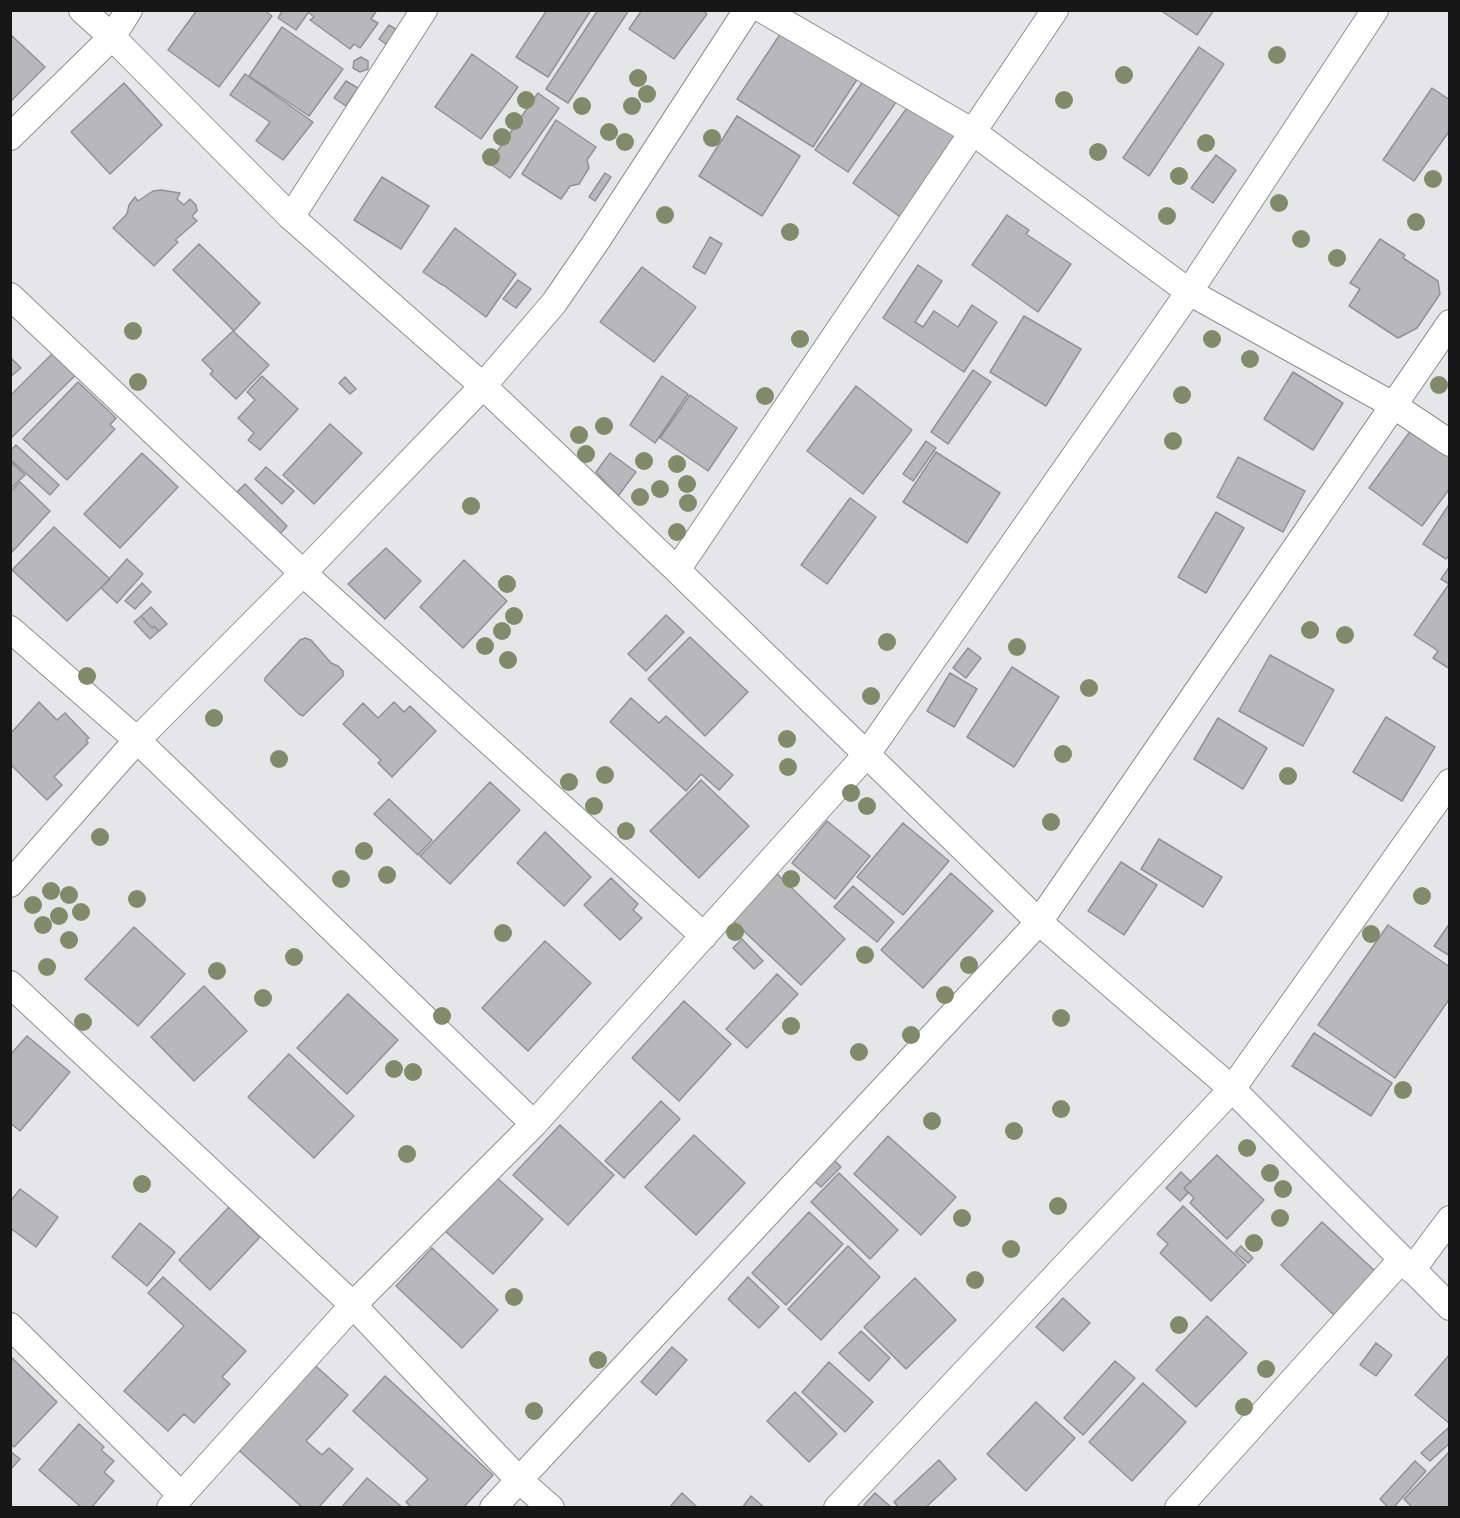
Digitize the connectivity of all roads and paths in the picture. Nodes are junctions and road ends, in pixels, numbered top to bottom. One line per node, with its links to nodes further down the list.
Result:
1 (82, 10): 8 (street)
2 (129, 10): 8 (street)
3 (424, 10): 11 (street)
4 (747, 10): 15 (street)
5 (764, 10): 9 (street)
6 (1055, 10): 9 (street)
7 (1375, 10): 12 (street)
8 (112, 37): 10 (street); 11 (street)
9 (973, 132): 12 (street); 18 (street)
10 (10, 137)
11 (291, 217): 15 (street)
12 (1189, 292): 16 (street); 22 (street)
13 (10, 296): 19 (street)
14 (1449, 323): 16 (street)
15 (483, 386): 18 (street); 19 (street)
16 (1393, 405): 17 (street); 25 (street)
17 (1449, 443)
18 (677, 570): 22 (street)
19 (303, 573): 21 (street); 26 (street)
20 (10, 629): 21 (street)
21 (137, 740): 24 (street); 29 (street)
22 (867, 754): 25 (street); 26 (street)
23 (1449, 782): 28 (street)
24 (10, 884)
25 (1040, 922): 28 (street); 35 (street)
26 (704, 936): 29 (street)
27 (10, 984): 32 (street)
28 (1232, 1089): 31 (street); 39 (street)
29 (534, 1124): 32 (street)
30 (1449, 1219): 31 (street)
31 (1407, 1264): 33 (street); 40 (street)
32 (353, 1305): 35 (street); 36 (street)
33 (1449, 1307)
34 (10, 1326): 36 (street)
35 (519, 1480): 37 (street); 38 (street)
36 (176, 1501)
37 (493, 1508)
38 (551, 1508)
39 (837, 1508)
40 (1178, 1508)

